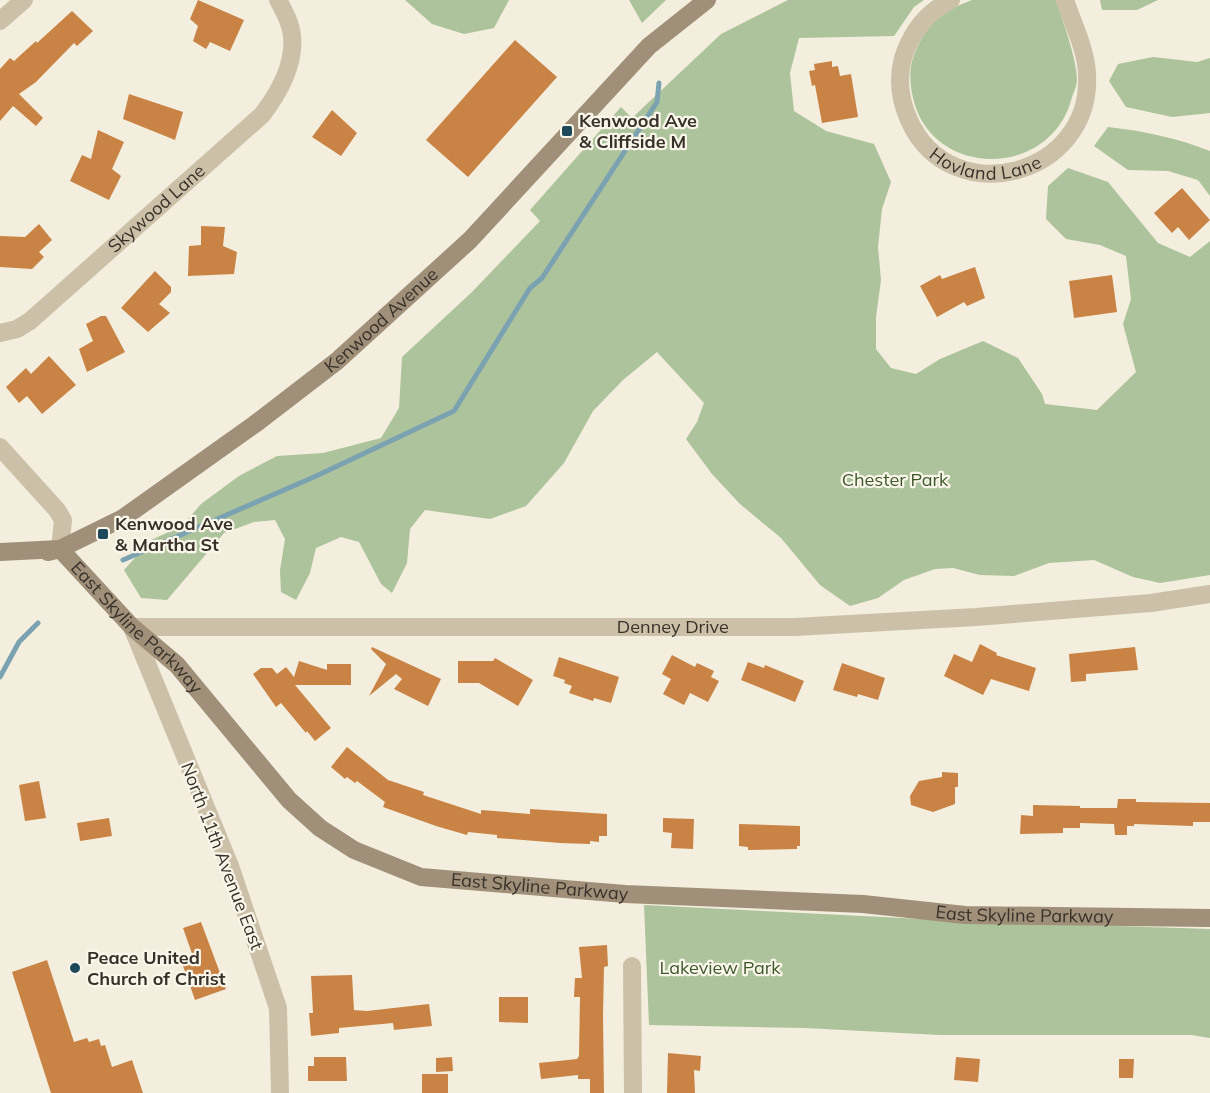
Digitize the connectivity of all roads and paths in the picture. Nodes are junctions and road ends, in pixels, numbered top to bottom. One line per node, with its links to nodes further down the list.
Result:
1 (24, 0): 6 (street)
2 (278, 0): 7 (street, Skywood Lane)
3 (707, 0): 9 (street, Kenwood Avenue)
4 (951, 0): 5 (street, Hovland Lane)
5 (1065, 0)
6 (0, 21)
7 (0, 333)
8 (0, 447): 9 (street)
9 (60, 549): 10 (street, East Skyline Parkway); 11 (street, Kenwood Avenue); 13 (street, East Skyline Parkway)
10 (0, 552)
11 (0, 564)
12 (1210, 594): 13 (street, Denney Drive)
13 (132, 627): 14 (street, East Skyline Parkway); 16 (street, North 11th Avenue East)
14 (1210, 918)
15 (632, 966): 17 (street)
16 (280, 1093)
17 (633, 1093)

